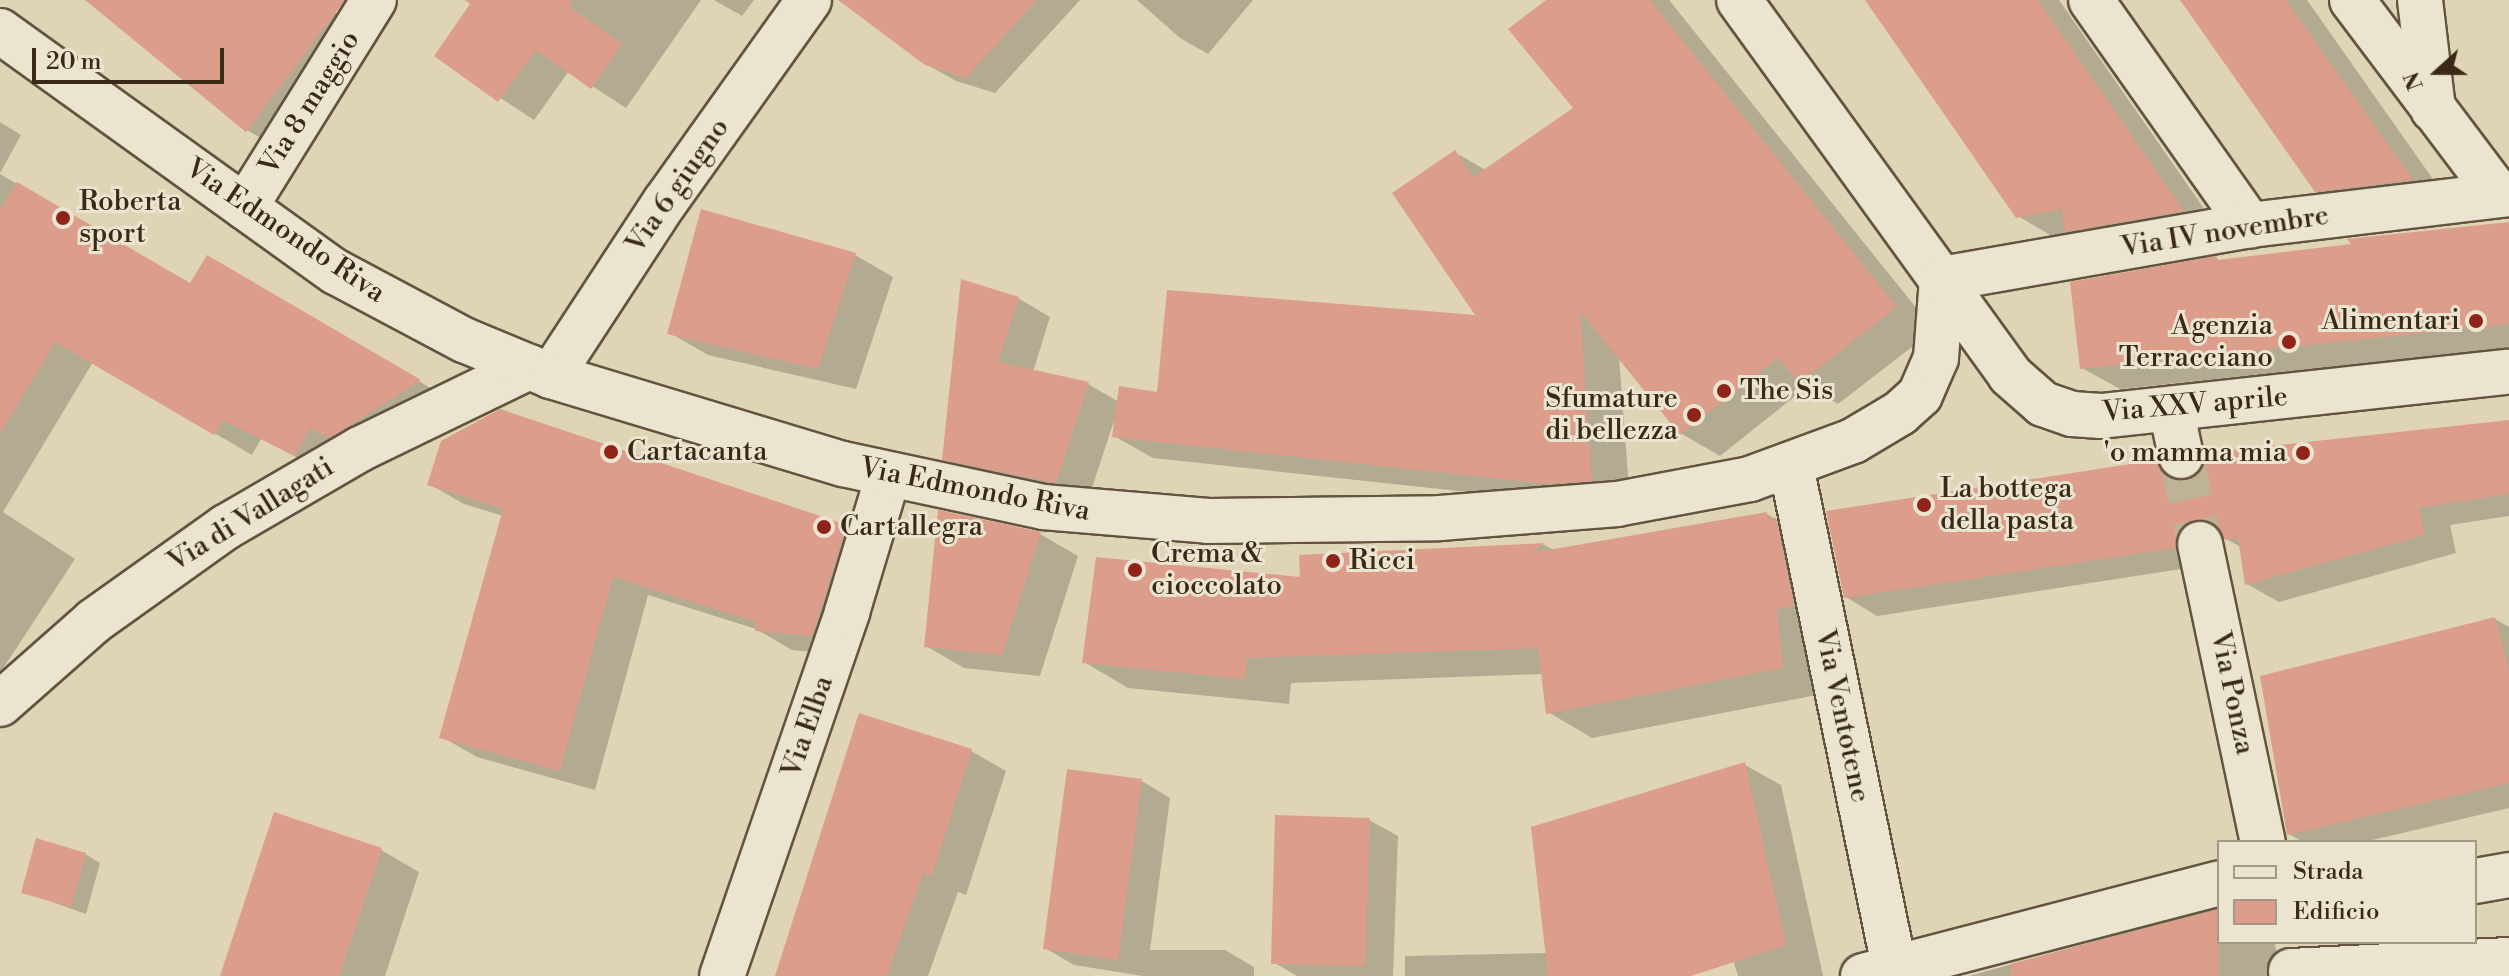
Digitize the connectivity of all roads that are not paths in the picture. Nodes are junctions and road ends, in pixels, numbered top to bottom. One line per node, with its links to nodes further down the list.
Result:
1 (374, 0): 10 (street, Via 8 maggio)
2 (809, 0): 13 (street, Via 6 giugno)
3 (1739, 0): 12 (street, Via XXV aprile)
4 (2091, 0): 11 (street)
5 (2352, 0): 8 (street)
6 (2420, 0): 8 (street)
7 (0, 31): 10 (street, Via Edmondo Riva)
8 (2433, 109): 9 (street)
9 (2504, 195): 11 (street, Via IV novembre)
10 (245, 207): 13 (street, Via Edmondo Riva)
11 (2250, 225): 12 (street, Via IV novembre)
12 (1942, 279): 15 (street, Via XXV aprile); 17 (street, Via Edmondo Riva)
13 (540, 372): 18 (street, Via Edmondo Riva); 20 (street, Via di Vallagati)
14 (2509, 372): 15 (street, Via XXV aprile)
15 (2171, 409): 16 (street)
16 (2181, 456)
17 (1791, 466): 18 (street, Via Edmondo Riva); 27 (street, Via Ventotene)
18 (888, 476): 28 (street, Via Elba)
19 (2200, 544): 21 (street, Via Ponza)
20 (0, 704)
21 (2263, 840)
22 (2509, 875): 23 (street)
23 (2477, 881)
24 (2217, 884): 27 (street, Via Ventotene)
25 (2509, 960): 26 (street)
26 (2289, 963)
27 (1878, 971)
28 (722, 976)

